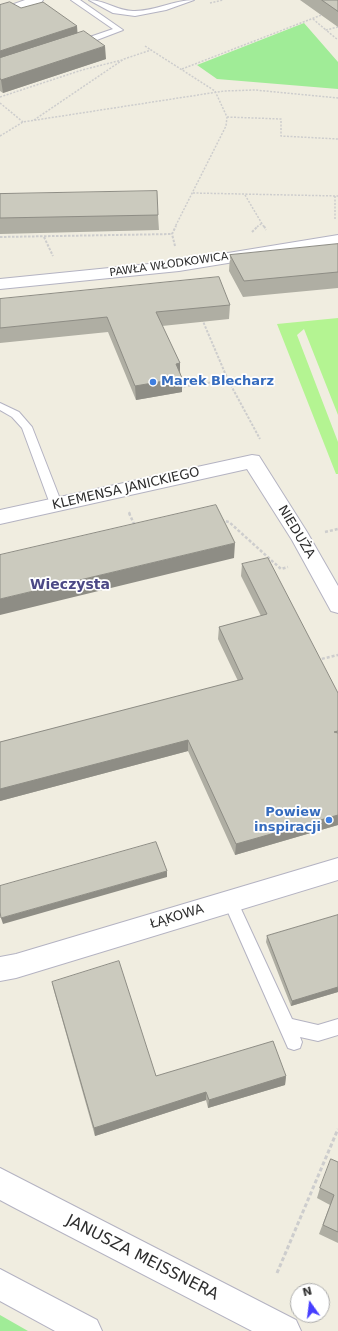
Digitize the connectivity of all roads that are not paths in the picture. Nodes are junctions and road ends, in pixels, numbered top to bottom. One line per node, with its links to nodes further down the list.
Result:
1 (37, 0): 5 (street)
2 (75, 0): 6 (lane)
3 (93, 0): 4 (lane)
4 (190, 0)
5 (0, 13)
6 (67, 47)
7 (338, 240): 8 (street, PAWŁA WŁODKOWICA)
8 (0, 284)
9 (0, 406): 11 (lane)
10 (252, 461): 11 (street, KLEMENSA JANICKIEGO); 13 (street, NIEDUŻA)
11 (56, 504): 12 (street, KLEMENSA JANICKIEGO)
12 (0, 517)
13 (338, 605)
14 (338, 869): 15 (street, ŁĄKOWA)
15 (230, 901): 16 (street, ŁĄKOWA); 17 (lane)
16 (5, 971)
17 (287, 1026): 18 (lane); 19 (lane)
18 (338, 1027)
19 (294, 1042)
20 (0, 1183): 23 (street, JANUSZA MEISSNERA)
21 (0, 1284): 22 (street)
22 (86, 1331)
23 (285, 1331)

